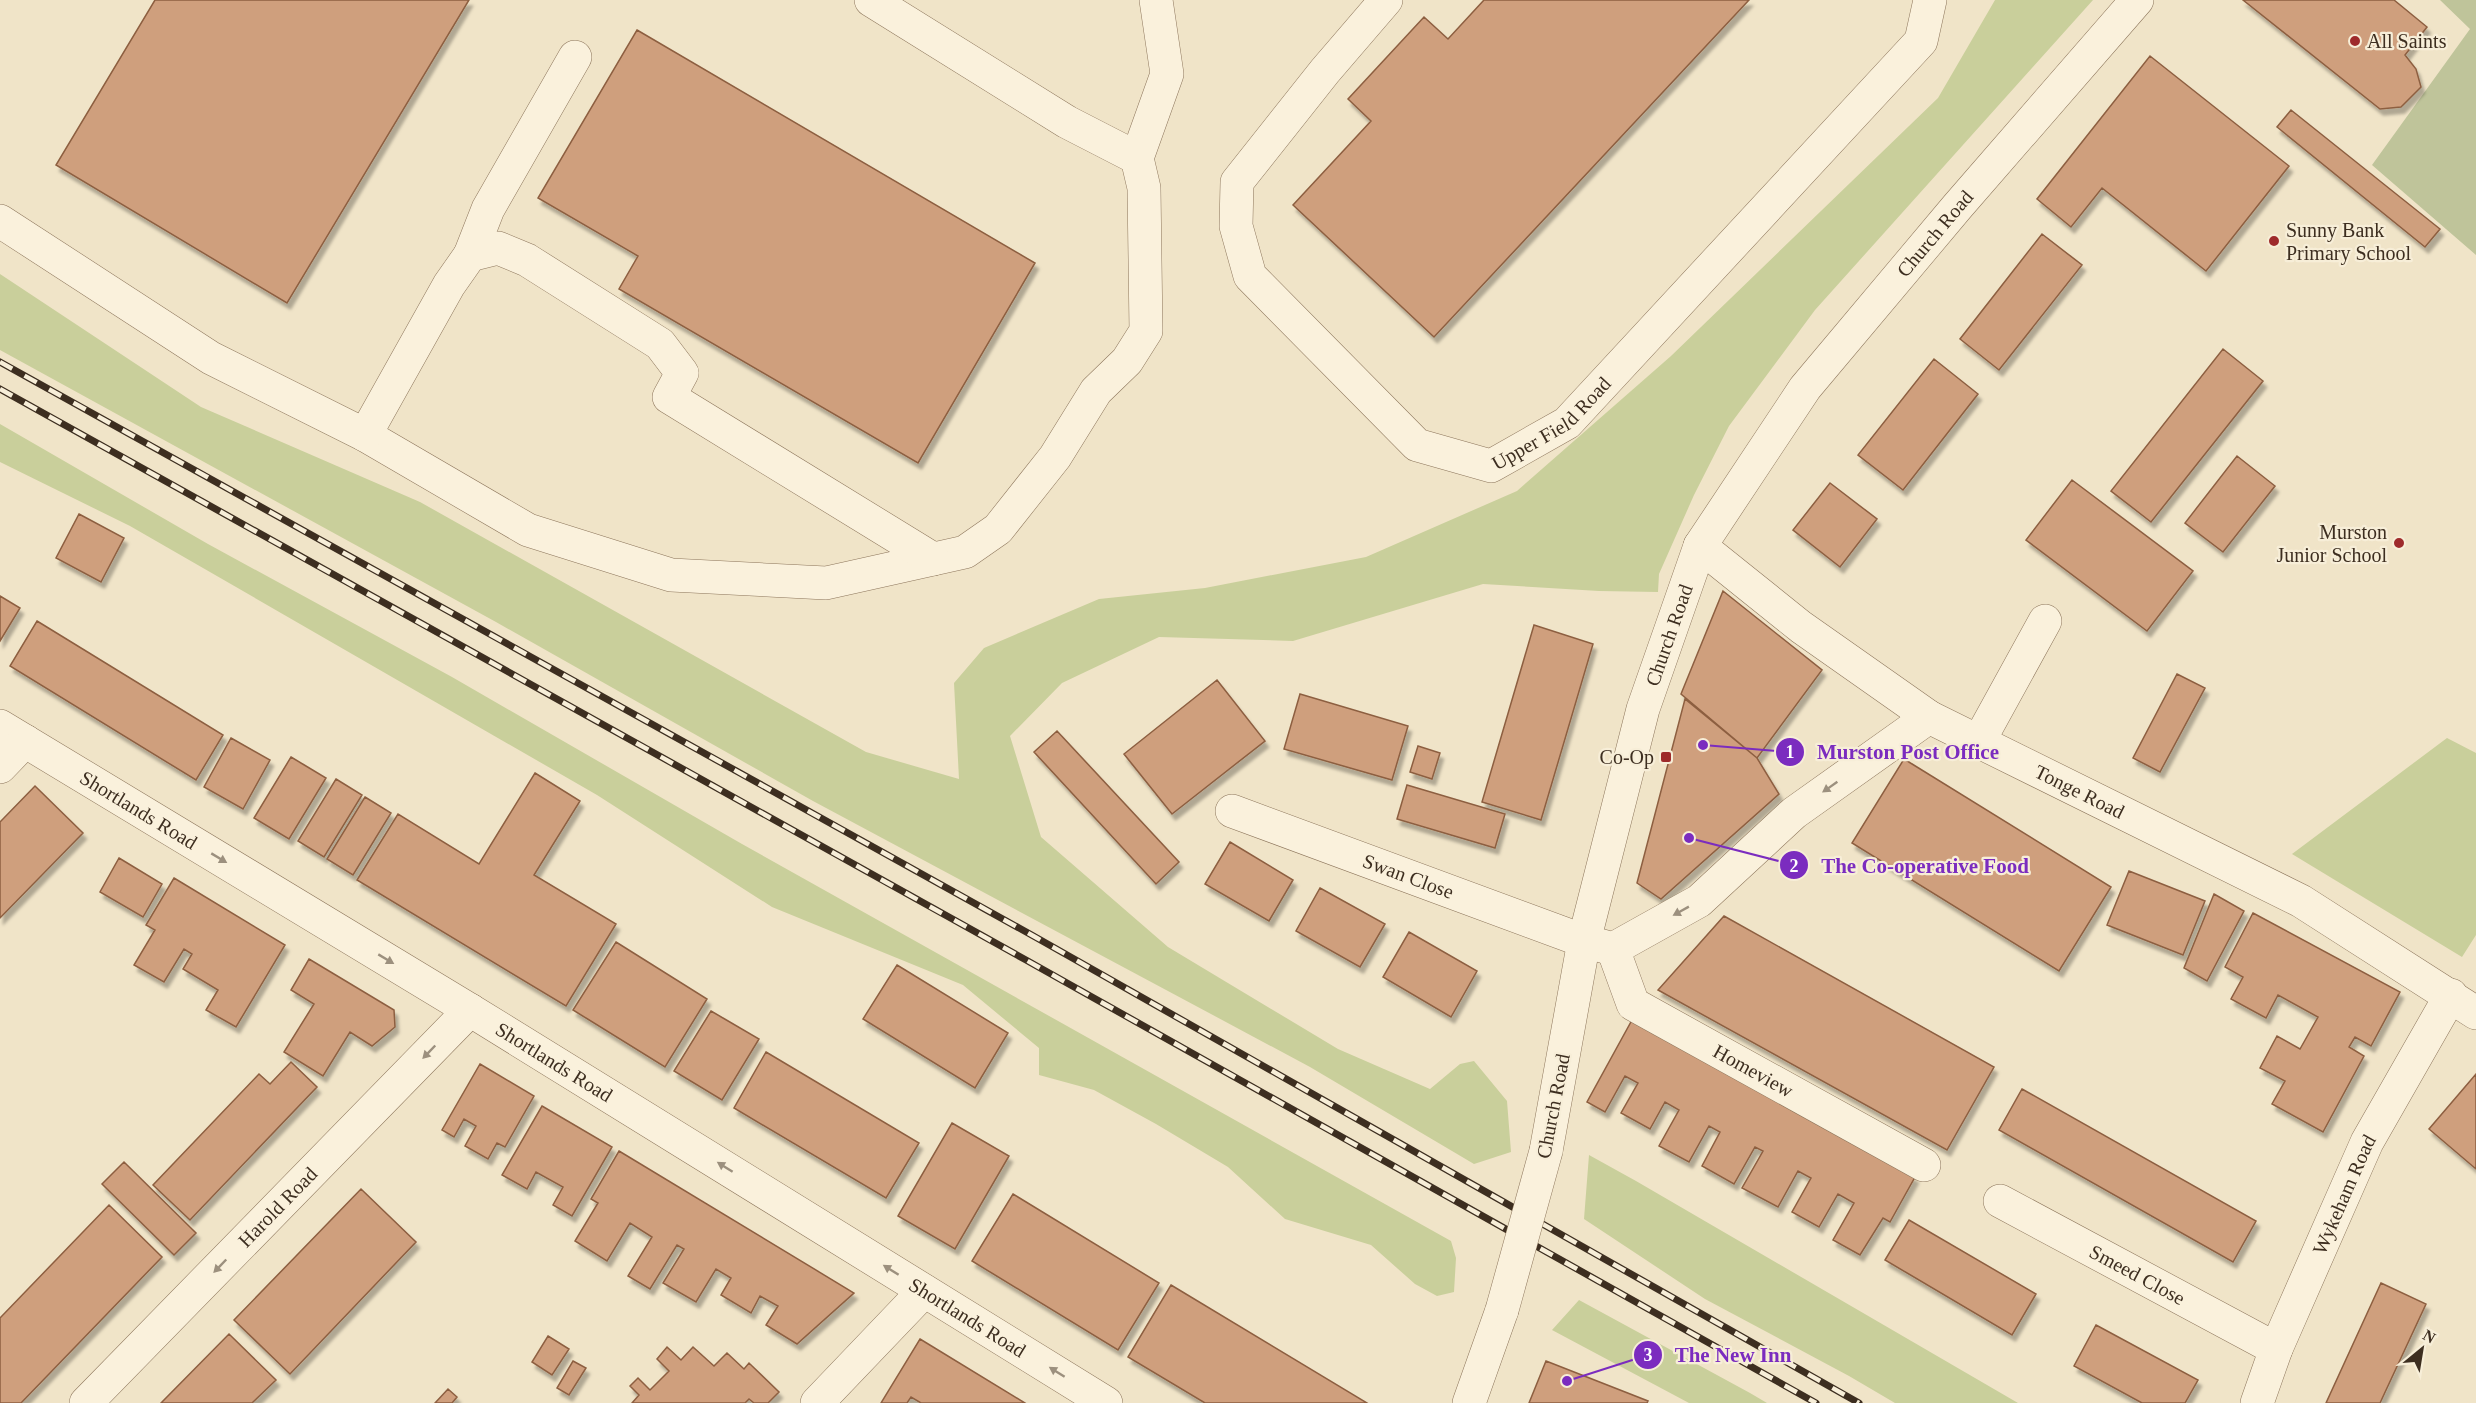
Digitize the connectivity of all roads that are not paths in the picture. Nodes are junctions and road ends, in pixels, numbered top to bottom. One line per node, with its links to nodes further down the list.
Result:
1 (871, 0): 7 (street)
2 (1156, 0): 7 (street)
3 (1386, 0): 4 (street, Upper Field Road)
4 (1930, 0)
5 (2137, 0): 11 (street, Church Road)
6 (575, 57): 9 (street)
7 (1137, 158): 12 (street)
8 (0, 221): 10 (street)
9 (470, 255): 10 (street); 12 (street)
10 (365, 435): 12 (street)
11 (1700, 546): 14 (street, Tonge Road); 19 (street, Church Road)
12 (933, 559)
13 (2044, 621): 16 (street)
14 (1929, 717): 16 (street, Tonge Road); 19 (street, one-way to 19)
15 (12, 733): 17 (street); 21 (street, Shortlands Road, one-way to 21)
16 (1979, 741): 20 (street, Tonge Road)
17 (0, 767)
18 (1232, 811): 19 (street, Swan Close)
19 (1598, 945): 22 (street, Homeview); 29 (street, Church Road, bridge)
20 (2463, 1004): 25 (street, Wykeham Road)
21 (470, 1010): 24 (street, Shortlands Road, one-way to 21); 26 (street, Harold Road, one-way to 26)
22 (1924, 1165)
23 (2000, 1201): 25 (street, Smeed Close)
24 (924, 1291): 27 (street); 28 (street, Shortlands Road, one-way to 24)
25 (2276, 1349): 30 (street, Wykeham Road)
26 (86, 1403)
27 (817, 1403)
28 (1106, 1403)
29 (1469, 1403)
30 (2257, 1403)

